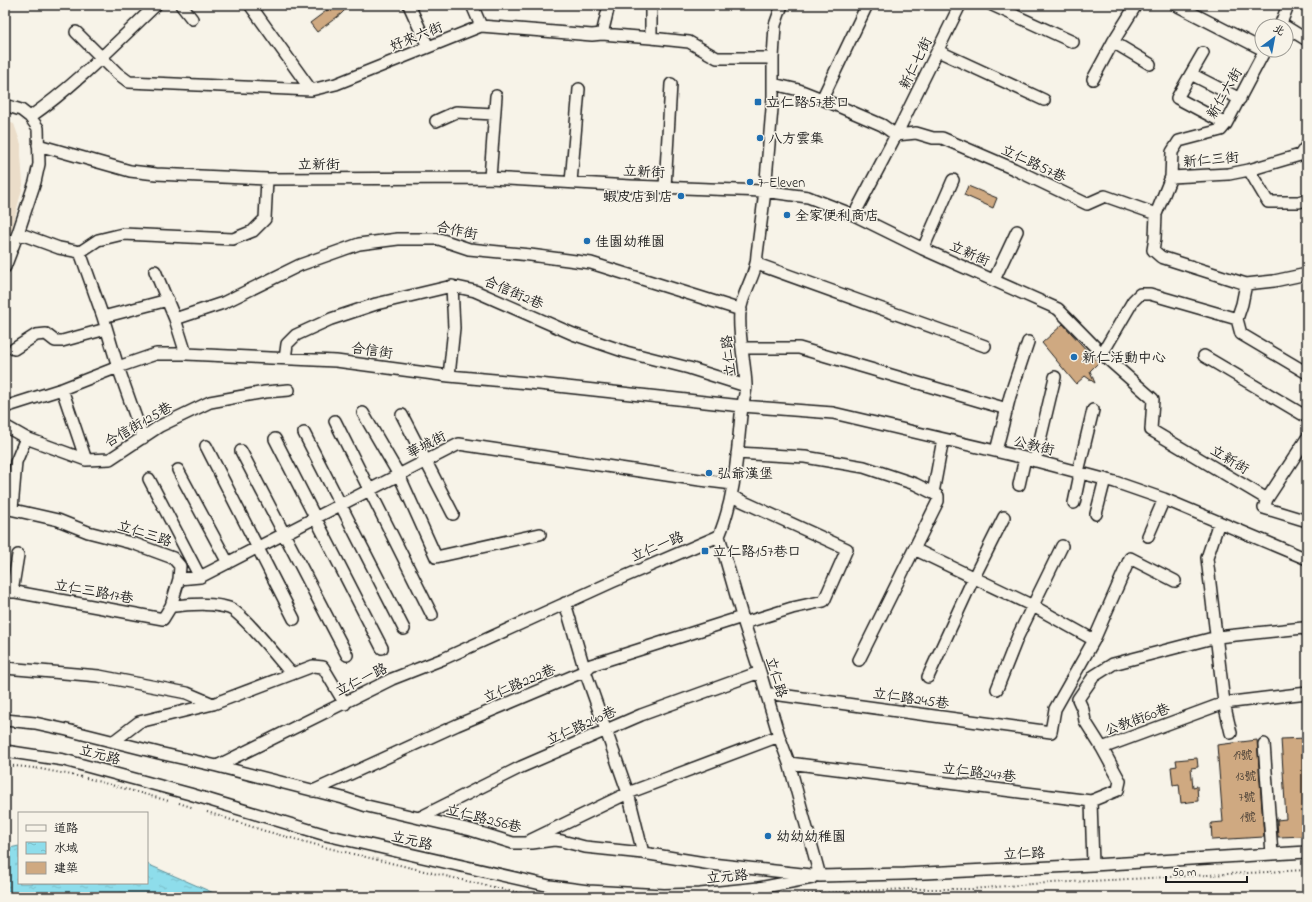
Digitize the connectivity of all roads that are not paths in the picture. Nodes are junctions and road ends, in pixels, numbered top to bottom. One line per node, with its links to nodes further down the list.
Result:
1 (156, 5): 29 (street)
2 (181, 5): 16 (street)
3 (250, 5): 38 (street)
4 (409, 5): 26 (street)
5 (472, 5): 17 (street)
6 (609, 5): 20 (street)
7 (651, 5): 21 (street)
8 (782, 5): 30 (street, 立仁路)
9 (867, 5): 40 (street)
10 (960, 5): 27 (street, 新仁七街)
11 (992, 5): 23 (street)
12 (1136, 5): 24 (street)
13 (1176, 5): 25 (street)
14 (1288, 5): 15 (street)
15 (1285, 18)
16 (192, 19)
17 (481, 26): 20 (street, 好來六街); 26 (street, 好來六街)
18 (76, 32): 29 (street, 好來六街)
19 (1294, 32): 22 (street)
20 (602, 34): 21 (street, 好來六街)
21 (651, 38): 30 (street, 好來六街)
22 (1307, 40)
23 (1073, 42)
24 (1113, 42): 32 (street); 34 (street)
25 (1254, 45)
26 (428, 47): 38 (street, 好來六街)
27 (938, 51): 42 (street); 48 (street, 新仁七街)
28 (1203, 53): 33 (street)
29 (102, 57): 38 (street, 好來六街); 45 (street)
30 (772, 58): 36 (street, 立仁路)
31 (1260, 58): 41 (street, 新仁六街)
32 (1150, 64)
33 (1191, 74): 41 (street); 47 (street)
34 (1093, 79)
35 (671, 84): 57 (street)
36 (773, 84): 40 (street); 58 (street, 立仁路)
37 (579, 89): 56 (street)
38 (311, 90)
39 (496, 96): 44 (street)
40 (822, 99): 48 (street)
41 (1240, 99): 47 (street, 新仁六街)
42 (1044, 100)
43 (5, 105): 45 (street)
44 (494, 114): 46 (street); 53 (street)
45 (30, 117): 50 (street)
46 (436, 121)
47 (1226, 124): 52 (street, 新仁六街)
48 (896, 135): 60 (street, 立仁路57巷); 61 (street, 新仁七街)
49 (1307, 145): 51 (street)
50 (38, 146): 54 (street, 立新街); 63 (street)
51 (1249, 170): 52 (street, 新仁三街); 59 (street, 新仁三街)
52 (1171, 177): 60 (street, 新仁六街)
53 (490, 178): 54 (street, 立新街); 56 (street, 立新街)
54 (267, 179): 65 (street)
55 (953, 180): 64 (street)
56 (571, 182): 57 (street, 立新街)
57 (665, 187): 58 (street, 立新街)
58 (765, 191): 61 (street, 立新街); 66 (street, 立仁路)
59 (1307, 199)
60 (1156, 214): 71 (street)
61 (854, 215): 64 (street, 立新街)
62 (1017, 231): 70 (street)
63 (18, 233): 65 (street); 67 (street)
64 (923, 249): 70 (street, 立新街)
65 (80, 252): 75 (street)
66 (757, 264): 74 (street, 立仁路); 80 (street)
67 (5, 267)
68 (155, 271): 73 (street)
69 (1307, 274): 71 (street)
70 (994, 280): 84 (street, 立新街)
71 (1246, 284): 77 (street)
72 (452, 286): 86 (street, 合信街2巷); 89 (street); 91 (street, 合信街2巷)
73 (168, 300): 75 (street); 76 (street)
74 (741, 310): 76 (street, 合作街); 81 (street, 立仁路)
75 (104, 317): 78 (street)
76 (175, 319): 83 (street)
77 (1237, 319): 84 (street); 88 (street)
78 (106, 329): 82 (street); 87 (street)
79 (1028, 342): 96 (street)
80 (985, 346)
81 (743, 348): 91 (street, 立仁路); 96 (street)
82 (14, 349)
83 (186, 354): 86 (street, 合信街); 87 (street, 合信街)
84 (1102, 354): 128 (street, 立新街)
85 (1204, 356): 100 (street)
86 (285, 359): 89 (street, 合信街)
87 (118, 367): 92 (street, 合信街); 105 (street)
88 (1307, 373)
89 (449, 376): 94 (street, 合信街)
90 (1055, 377): 114 (street)
91 (746, 386): 94 (street, 立仁路)
92 (62, 389): 95 (street, 合信街); 115 (street)
93 (289, 390): 105 (street, 合信街125巷)
94 (742, 406): 108 (street, 公教街); 113 (street, 立仁路)
95 (5, 407)
96 (1007, 409): 111 (street)
97 (1093, 410): 118 (street)
98 (363, 413): 119 (street)
99 (402, 415): 116 (street)
100 (1307, 417)
101 (335, 421): 124 (street)
102 (5, 426): 104 (street, 合信街125巷)
103 (304, 433): 130 (street)
104 (26, 438): 115 (street, 合信街125巷); 131 (street)
105 (143, 438): 115 (street, 合信街125巷)
106 (1307, 438): 112 (street)
107 (275, 439): 135 (street)
108 (943, 439): 111 (street, 公教街); 125 (street)
109 (206, 446): 143 (street)
110 (241, 451): 138 (street)
111 (996, 451): 114 (street, 公教街)
112 (1303, 451): 128 (street)
113 (737, 453): 122 (street, 立仁路); 125 (street)
114 (1030, 459): 118 (street, 公教街); 123 (street)
115 (86, 460)
116 (426, 461): 119 (street, 華城街); 122 (street, 華城街); 132 (street)
117 (178, 470): 147 (street)
118 (1078, 472): 121 (street, 公教街); 129 (street)
119 (399, 475): 124 (street, 華城街); 139 (street)
120 (149, 479): 148 (street)
121 (1105, 479): 127 (street, 公教街); 133 (street)
122 (733, 484): 126 (street, 立仁路)
123 (1019, 485)
124 (370, 490): 130 (street, 華城街); 156 (street)
125 (933, 493): 144 (street)
126 (731, 496): 140 (street, 立仁路); 158 (street, 立仁路222巷)
127 (1164, 499): 137 (street, 公教街); 141 (street)
128 (1267, 499): 136 (street)
129 (1074, 503)
130 (341, 505): 135 (street, 華城街); 159 (street)
131 (9, 509): 150 (street, 立仁三路)
132 (453, 514)
133 (1096, 514)
134 (1004, 517): 149 (street)
135 (315, 518): 138 (street, 華城街); 163 (street)
136 (1307, 521)
137 (1219, 522): 146 (street, 公教街); 161 (street)
138 (284, 534): 143 (street, 華城街); 164 (street)
139 (540, 534)
140 (719, 536): 153 (street, 立仁一路); 158 (street, 立仁路)
141 (1148, 536)
142 (1062, 546): 155 (street)
143 (258, 547): 147 (street, 華城街); 157 (street)
144 (914, 549): 149 (street); 165 (street)
145 (18, 555): 152 (street)
146 (1307, 559)
147 (228, 563): 148 (street, 華城街)
148 (200, 577): 150 (street, 華城街)
149 (974, 577): 155 (street); 170 (street)
150 (179, 579): 154 (street, 立仁三路)
151 (1175, 581): 162 (street)
152 (8, 591): 154 (street, 立仁三路17巷)
153 (565, 603): 167 (street); 176 (street, 立仁一路)
154 (171, 606): 169 (street)
155 (1033, 606): 162 (street); 171 (street)
156 (432, 615)
157 (294, 619)
158 (743, 620): 167 (street, 立仁路222巷); 168 (street, 立仁路)
159 (404, 629)
160 (1307, 631): 161 (street, 公教街60巷)
161 (1217, 637): 174 (street); 183 (street, 公教街60巷)
162 (1094, 640): 172 (street, 立仁路245巷)
163 (382, 648)
164 (347, 655)
165 (859, 660)
166 (5, 668): 175 (street)
167 (585, 671): 178 (street); 187 (street, 立仁路222巷)
168 (760, 672): 172 (street, 立仁路); 178 (street, 立仁路240巷)
169 (292, 674): 175 (street); 176 (street)
170 (928, 677)
171 (997, 689)
172 (766, 693): 180 (street, 立仁路)
173 (1307, 693): 174 (street, 公教街60巷)
174 (1224, 703): 179 (street); 183 (street, 公教街60巷)
175 (213, 704): 181 (street)
176 (345, 704): 186 (street, 立仁一路)
177 (5, 720): 181 (street)
178 (606, 730): 188 (street); 190 (street, 立仁路240巷)
179 (1231, 733)
180 (779, 736): 185 (street, 立仁路); 188 (street)
181 (114, 741): 186 (street)
182 (1264, 744): 194 (street)
183 (1102, 748): 189 (street, 立仁路247巷)
184 (5, 751): 196 (street, 立元路)
185 (789, 764): 189 (street, 立仁路247巷); 196 (street, 立仁路)
186 (217, 766): 187 (street, 立仁路256巷)
187 (313, 791): 190 (street, 立仁路256巷)
188 (628, 793): 191 (street); 193 (street)
189 (1091, 801): 195 (street)
190 (419, 818): 191 (street, 立仁路256巷)
191 (525, 843): 193 (street, 立仁路256巷)
192 (1307, 852): 194 (street, 立仁路)
193 (643, 854): 196 (street, 立仁路256巷)
194 (1272, 854): 195 (street, 立仁路)
195 (1093, 865): 196 (street, 立仁路)
196 (820, 876)

